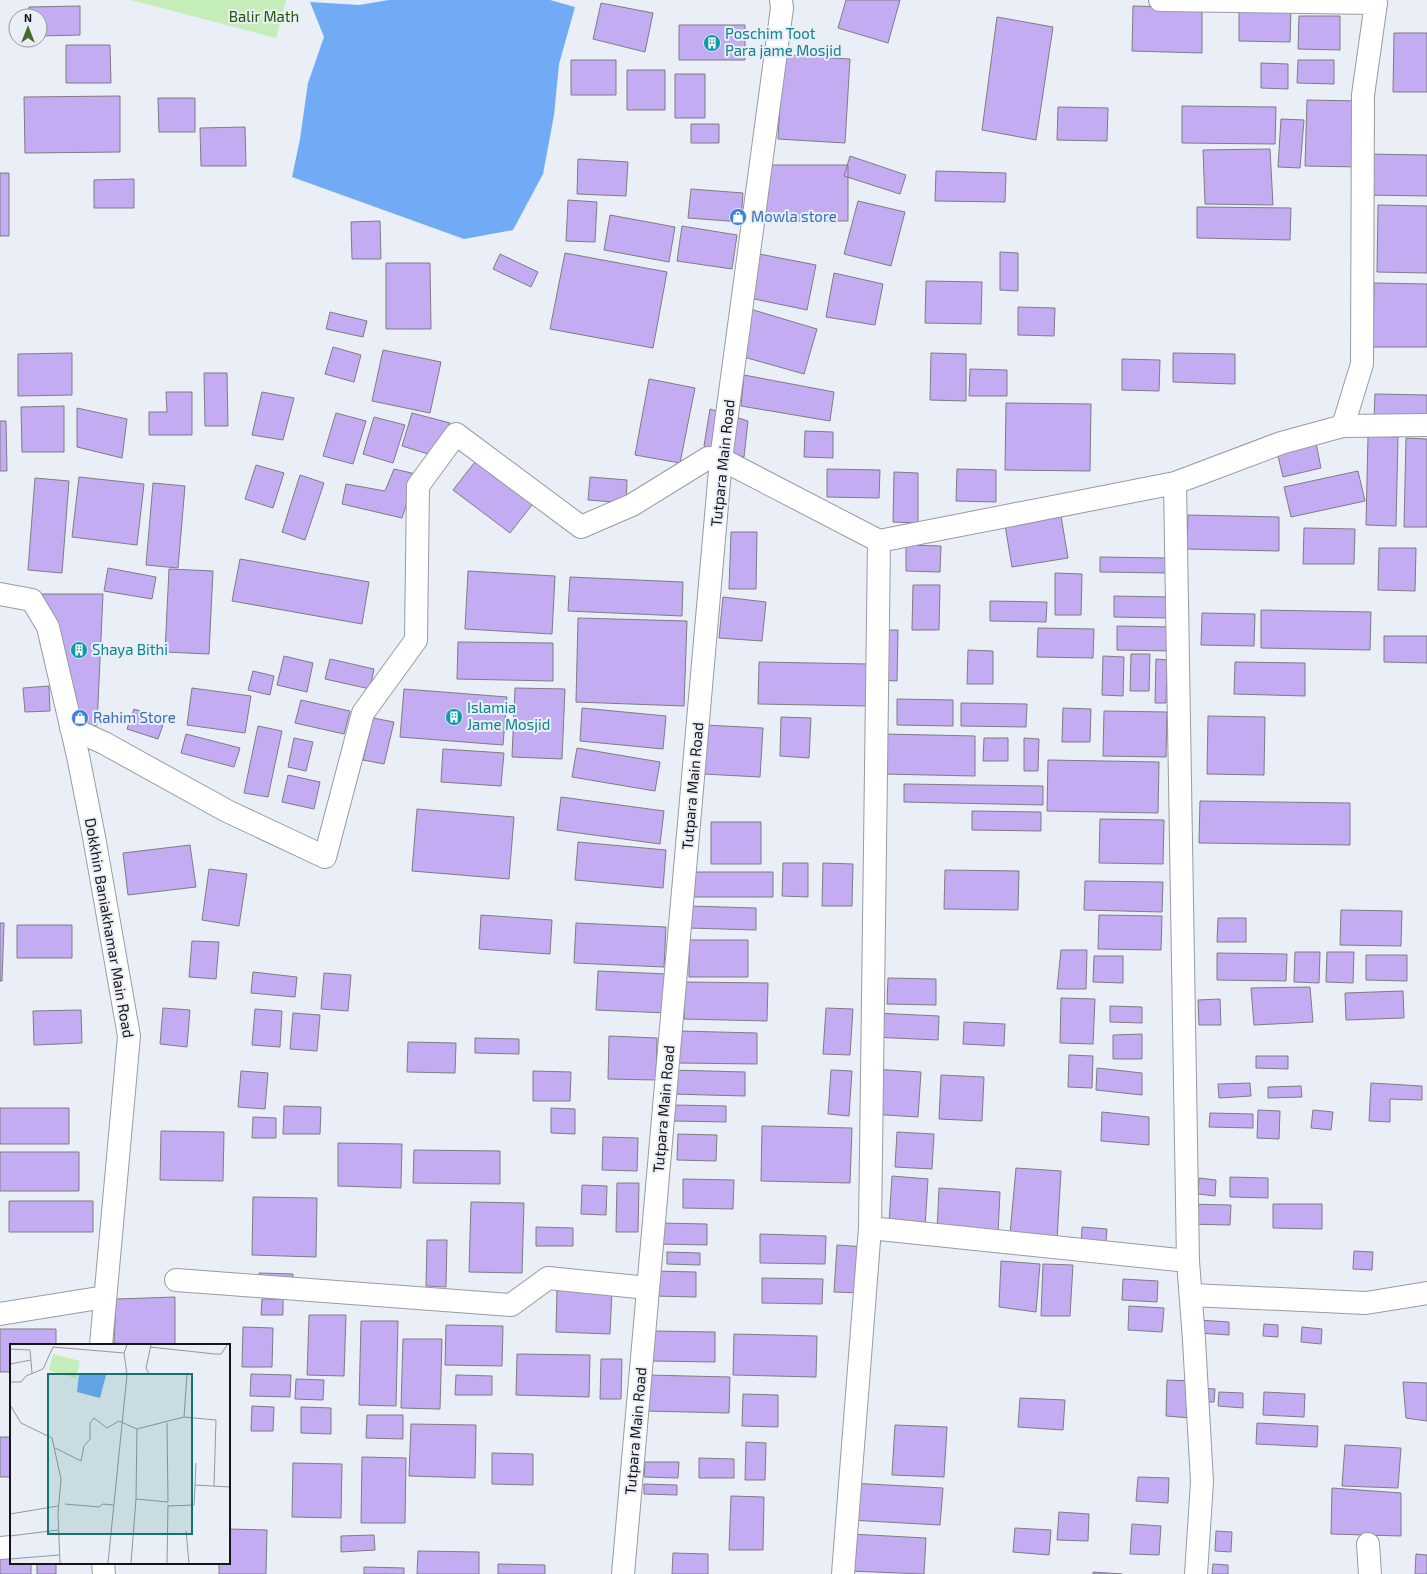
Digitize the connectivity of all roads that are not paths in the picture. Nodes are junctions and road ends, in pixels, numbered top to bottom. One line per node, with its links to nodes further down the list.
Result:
1 (781, 0): 5 (street, Tutpara Main Road)
2 (1160, 0): 4 (street)
3 (1427, 425): 4 (street)
4 (1343, 426): 6 (street)
5 (715, 458): 7 (street); 9 (street); 13 (street, Tutpara Main Road)
6 (1175, 484): 7 (street); 11 (street)
7 (879, 541): 10 (street)
8 (0, 594): 9 (street, Dokkhin Baniakhamar Main Road)
9 (71, 728): 16 (street, Dokkhin Baniakhamar Main Road)
10 (870, 1228): 11 (street); 25 (street)
11 (1188, 1261): 15 (street)
12 (176, 1280): 13 (street)
13 (648, 1288): 24 (street, Tutpara Main Road)
14 (1427, 1293): 15 (street)
15 (1190, 1295): 26 (street)
16 (105, 1297): 17 (street); 18 (street, Dokkhin Baniakhamar Main Road)
17 (0, 1314)
18 (101, 1344)
19 (1368, 1544): 27 (street)
20 (10, 1547): 21 (street)
21 (0, 1548)
22 (103, 1564): 23 (street)
23 (104, 1574)
24 (623, 1574)
25 (843, 1574)
26 (1196, 1574)
27 (1370, 1574)

